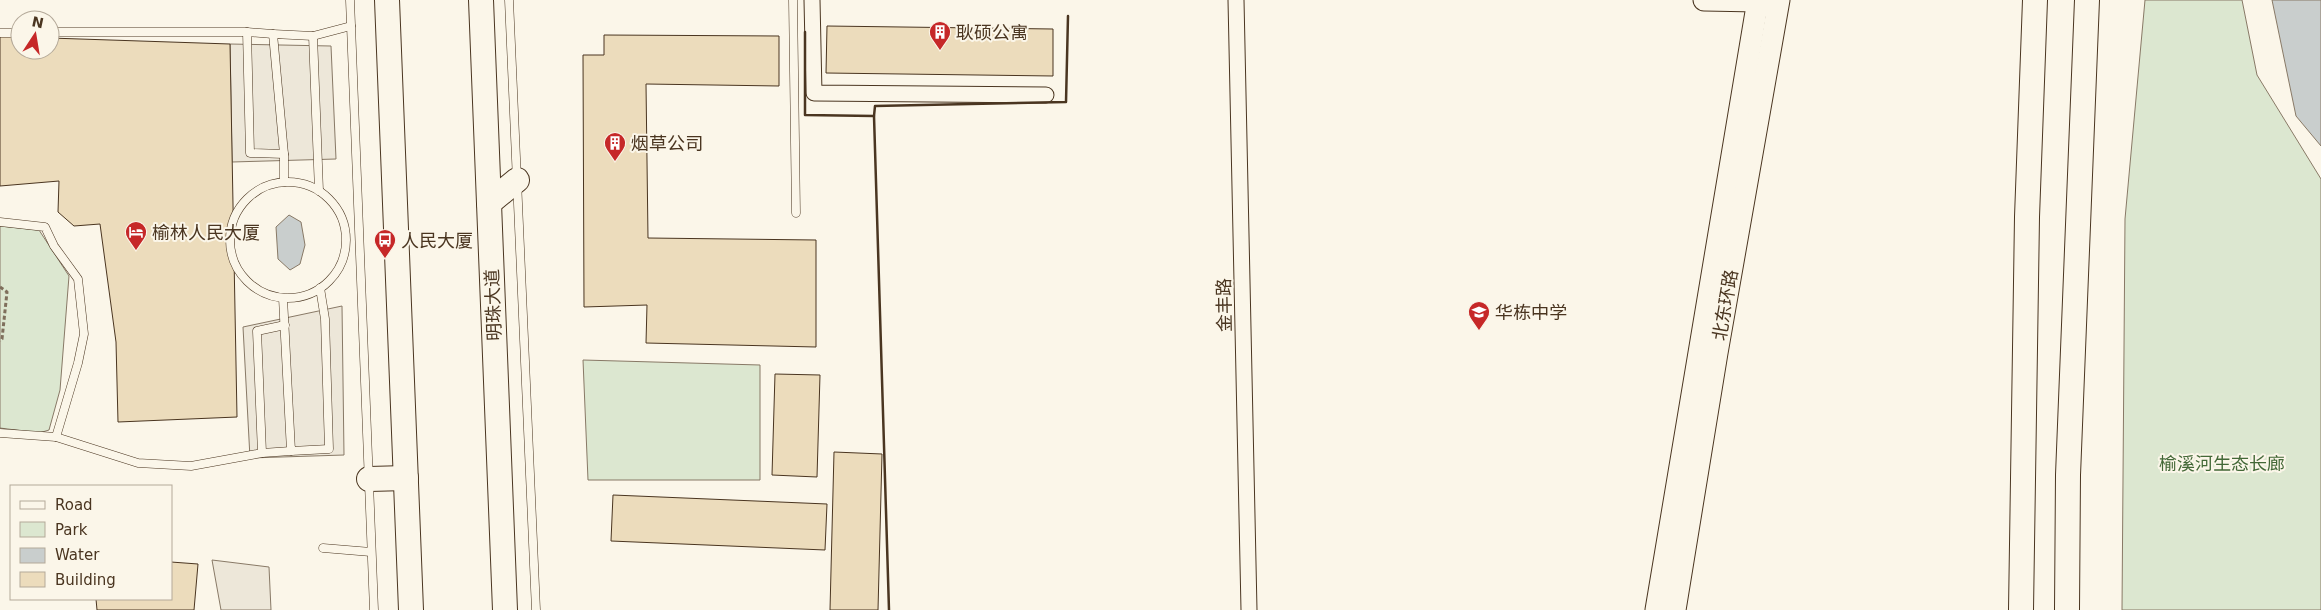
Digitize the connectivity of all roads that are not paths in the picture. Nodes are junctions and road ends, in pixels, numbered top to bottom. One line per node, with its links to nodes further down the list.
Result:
1 (350, 0): 12 (lane)
2 (387, 0): 32 (main road)
3 (481, 0): 22 (main road, 明珠大道)
4 (509, 0): 19 (lane)
5 (793, 0): 23 (lane)
6 (812, 0): 17 (street)
7 (1236, 0): 40 (street, 金丰路)
8 (1704, 0): 11 (main road)
9 (2035, 0): 43 (main road)
10 (2087, 0): 44 (main road)
11 (1768, 1): 41 (main road, 北东环路); 42 (main road, 北东环路)
12 (351, 26): 16 (lane); 33 (lane)
13 (60, 32): 14 (lane)
14 (247, 32): 15 (lane); 18 (lane)
15 (274, 34): 16 (lane); 18 (lane)
16 (313, 36): 21 (lane)
17 (1046, 95)
18 (284, 154): 20 (lane)
19 (517, 180): 22 (main road); 39 (lane)
20 (284, 182): 21 (lane); 26 (lane)
21 (319, 191): 25 (lane)
22 (489, 203): 38 (main road, 明珠大道)
23 (796, 212)
24 (0, 222): 29 (lane)
25 (320, 288): 26 (lane); 30 (lane)
26 (283, 298): 27 (lane)
27 (284, 325): 30 (lane); 31 (lane)
28 (0, 434): 29 (lane)
29 (56, 437): 31 (lane)
30 (291, 451): 31 (lane)
31 (262, 453)
32 (406, 478): 33 (main road); 37 (main road)
33 (368, 479): 35 (lane)
34 (323, 548): 35 (lane)
35 (371, 552): 36 (lane)
36 (374, 610)
37 (411, 610)
38 (505, 610)
39 (536, 610)
40 (1249, 610)
41 (1656, 610)
42 (1675, 610)
43 (2021, 610)
44 (2066, 610)

